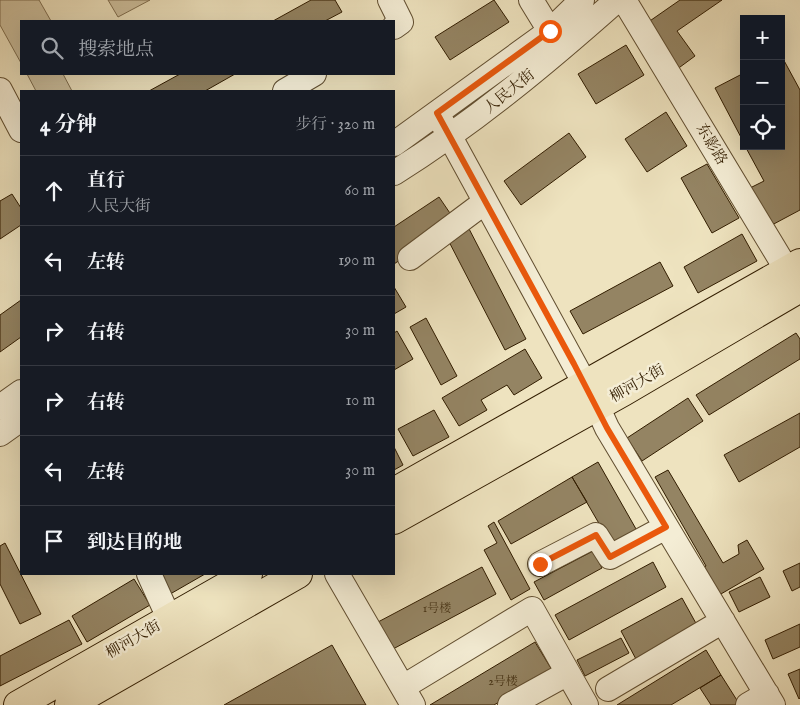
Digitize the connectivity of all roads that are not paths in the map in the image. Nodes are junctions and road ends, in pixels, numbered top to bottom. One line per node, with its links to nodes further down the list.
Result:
1 (390, 0): 6 (street)
2 (531, 0): 7 (street)
3 (582, 0): 7 (street, 人民大街)
4 (617, 0): 13 (street, 人民大街)
5 (624, 0): 18 (street, 东影路)
6 (395, 26)
7 (550, 31): 11 (street, 人民大街)
8 (312, 75): 10 (street)
9 (0, 90): 12 (street)
10 (287, 90)
11 (437, 113): 13 (street); 14 (street, 人民大街)
12 (20, 128)
13 (450, 136): 15 (street, 人民大街); 16 (street)
14 (395, 143)
15 (395, 172)
16 (485, 202): 17 (street); 20 (street)
17 (410, 258)
18 (797, 278): 20 (main road, 柳河大街)
19 (20, 393): 21 (street)
20 (590, 396): 24 (main road, 柳河大街); 25 (main road, 柳河大街); 26 (street)
21 (0, 407)
22 (20, 420): 23 (street)
23 (0, 434)
24 (395, 492)
25 (395, 519)
26 (666, 527): 27 (street); 34 (street)
27 (540, 564)
28 (149, 575): 33 (street)
29 (246, 575): 33 (main road, 柳河大街)
30 (296, 575): 40 (main road, 柳河大街)
31 (323, 575): 37 (street)
32 (338, 575): 37 (street)
33 (170, 618): 39 (main road, 柳河大街)
34 (723, 621): 36 (street); 38 (street)
35 (568, 673): 37 (street); 41 (street); 42 (street)
36 (608, 689)
37 (404, 699)
38 (763, 701)
39 (18, 705)
40 (69, 705)
41 (510, 705)
42 (586, 705)

